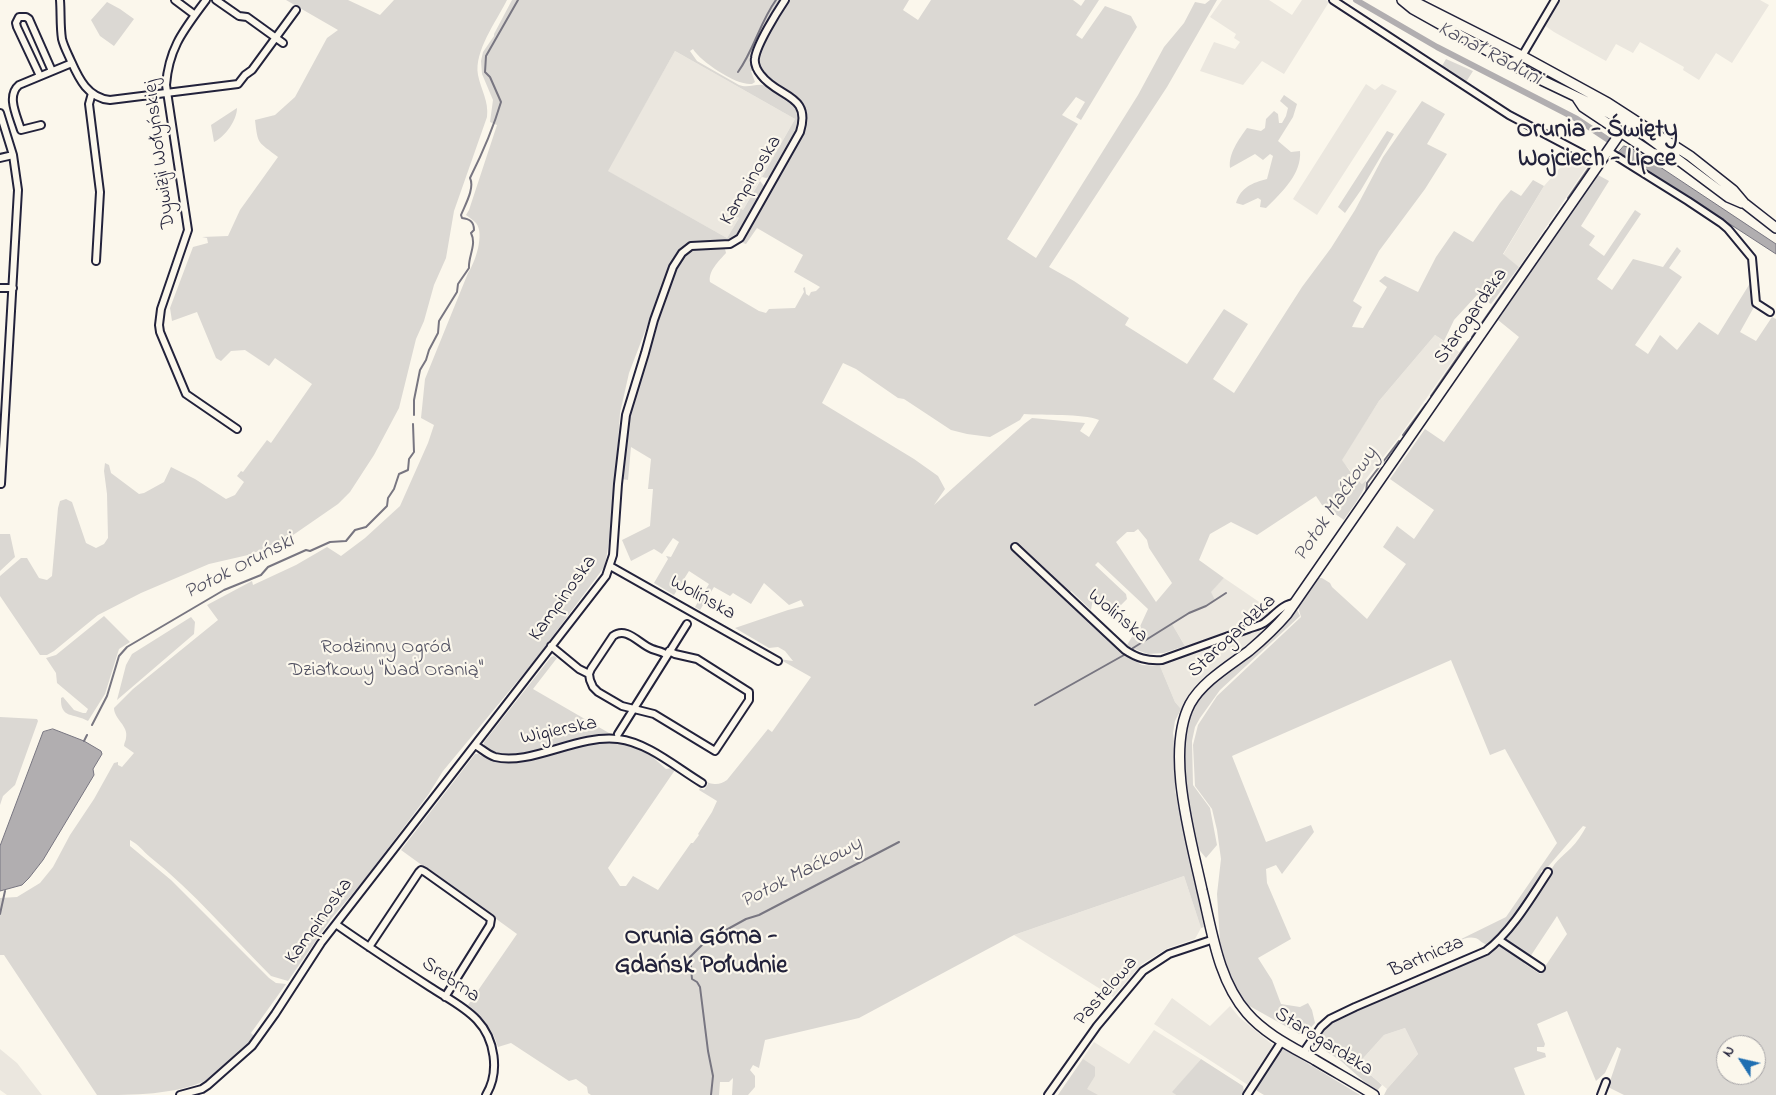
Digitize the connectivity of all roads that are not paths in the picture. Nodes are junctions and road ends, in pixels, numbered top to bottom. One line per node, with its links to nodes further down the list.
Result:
1 (60, 0): 16 (street)
2 (175, 0): 11 (street)
3 (206, 0): 11 (street, Dywizji Wołyńskiej)
4 (216, 0): 12 (street)
5 (785, 0): 43 (street, Kampinoska)
6 (1333, 0): 32 (street)
7 (1402, 0): 15 (main road)
8 (1407, 0): 14 (main road)
9 (1556, 0): 14 (street)
10 (296, 10): 12 (street)
11 (195, 15): 22 (street, Dywizji Wołyńskiej)
12 (276, 38): 13 (street); 22 (street)
13 (283, 43)
14 (1522, 56): 15 (street); 18 (street); 20 (main road)
15 (1507, 62): 18 (main road)
16 (72, 63): 17 (street); 21 (street)
17 (52, 71): 19 (street); 19 (street)
18 (1526, 72): 23 (main road)
19 (40, 76): 25 (street)
20 (1570, 82): 23 (main road); 30 (main road)
21 (92, 93): 22 (street); 35 (street)
22 (167, 94): 39 (street, Dywizji Wołyńskiej)
23 (1576, 97): 26 (main road); 29 (main road)
24 (0, 114): 28 (street)
25 (40, 124)
26 (1621, 132): 27 (main road, Starogardzka); 29 (main road)
27 (1608, 151): 32 (main road, Starogardzka); 38 (street)
28 (14, 155): 31 (street); 37 (street)
29 (1674, 156): 30 (main road); 33 (main road)
30 (1690, 156): 33 (main road)
31 (0, 158)
32 (1600, 163): 44 (main road, Starogardzka)
33 (1744, 204): 34 (main road)
34 (1776, 228)
35 (96, 261)
36 (0, 288): 37 (street)
37 (13, 288): 40 (street)
38 (1770, 312)
39 (237, 428)
40 (2, 446): 41 (street)
41 (2, 484)
42 (1014, 547): 44 (street, Wolińska)
43 (610, 566): 46 (street, Kampinoska); 48 (street, Wolińska)
44 (1295, 603): 56 (main road, Starogardzka)
45 (687, 624): 47 (street)
46 (551, 646): 49 (street); 52 (street, Kampinoska)
47 (668, 653): 49 (street); 50 (street); 50 (street)
48 (778, 661)
49 (589, 674): 50 (street)
50 (633, 708): 51 (street)
51 (618, 734)
52 (476, 745): 53 (street, Wigierska); 55 (street, Kampinoska)
53 (702, 783)
54 (1548, 872): 57 (street, Bartnicza)
55 (337, 926): 58 (street, Srebrna); 64 (street, Kampinoska)
56 (1214, 939): 61 (main road, Starogardzka); 66 (street, Pastelowa)
57 (1499, 940): 59 (street); 62 (street, Bartnicza)
58 (369, 947): 60 (street, Srebrna); 60 (street)
59 (1541, 968)
60 (445, 997): 65 (street, Srebrna)
61 (1282, 1041): 62 (main road, Starogardzka); 67 (street)
62 (1303, 1053): 68 (main road, Starogardzka)
63 (1606, 1082): 69 (street)
64 (180, 1095)
65 (486, 1095)
66 (1048, 1095)
67 (1247, 1095)
68 (1374, 1095)
69 (1601, 1095)

